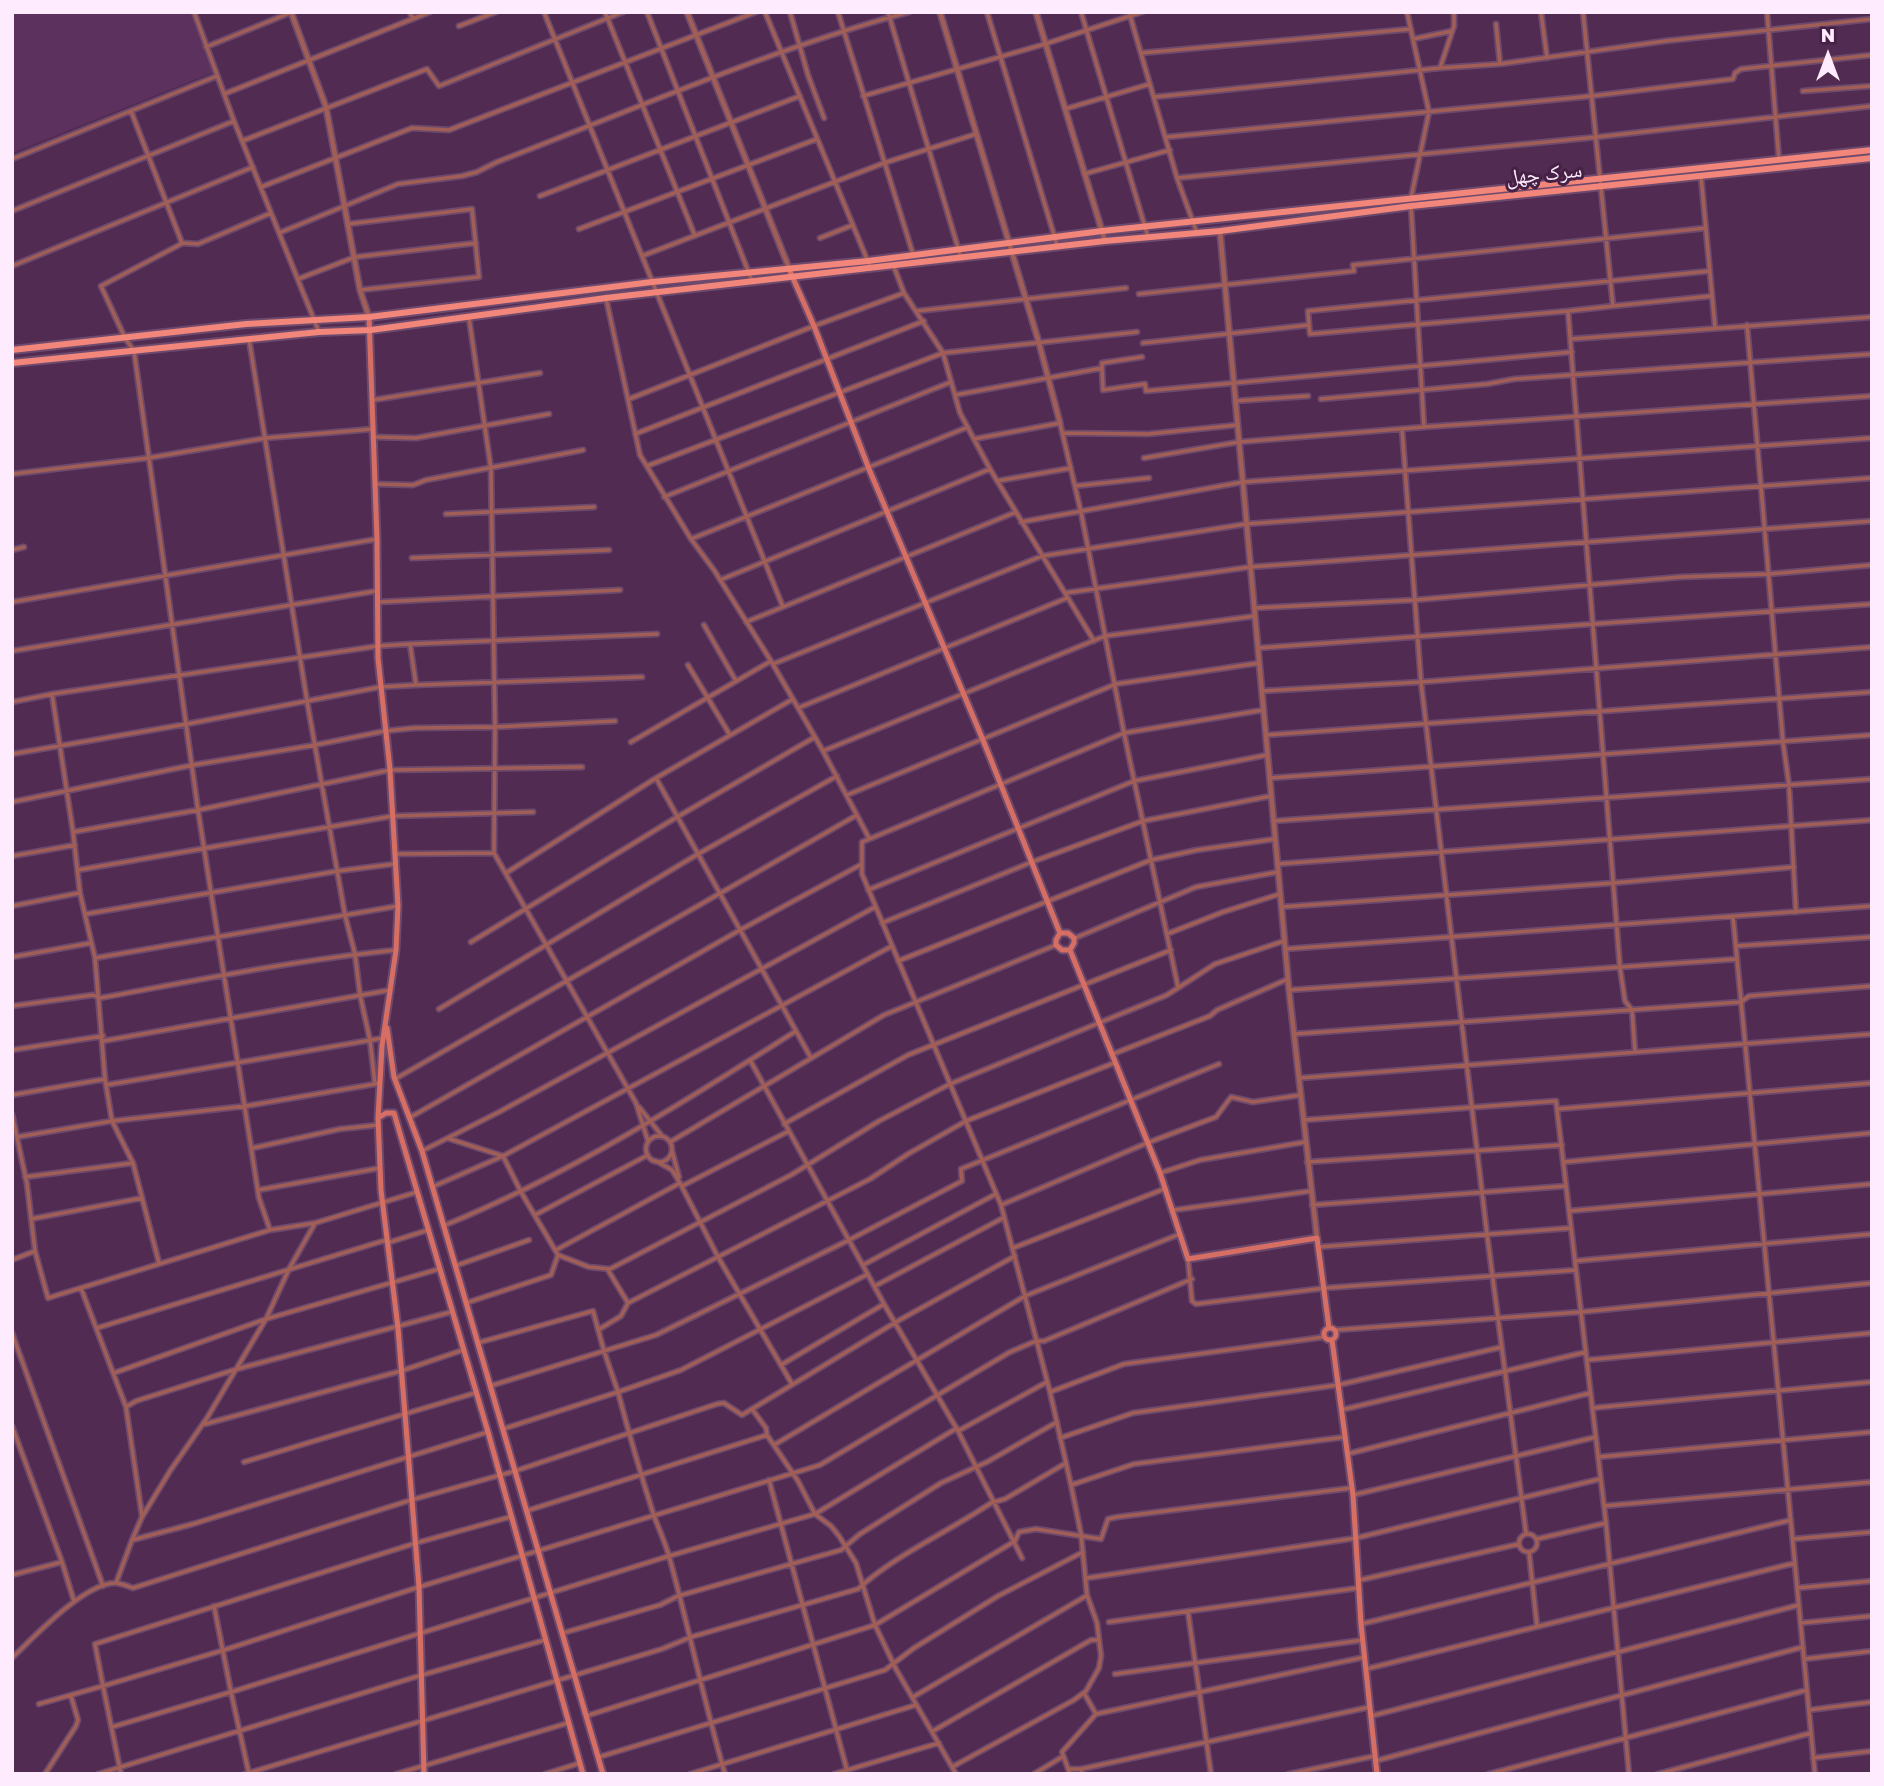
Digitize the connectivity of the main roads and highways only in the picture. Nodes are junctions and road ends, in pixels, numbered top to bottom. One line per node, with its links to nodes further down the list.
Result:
1 (1872, 149): 3 (main road)
2 (1872, 158): 3 (main road, سرک چهل)
3 (1602, 182): 4 (main road, سرک چهل)
4 (1411, 202): 5 (main road); 6 (main road, سرک چهل)
5 (789, 269): 6 (main road); 7 (main road)
6 (793, 278): 8 (main road, سرک چهل); 11 (main road)
7 (369, 317): 8 (main road); 9 (main road)
8 (371, 330): 10 (main road, سرک چهل); 13 (main road)
9 (12, 350)
10 (12, 363)
11 (1060, 933): 12 (main road); 12 (main road)
12 (1070, 950): 15 (main road)
13 (386, 1022): 14 (main road); 19 (main road)
14 (378, 1121): 17 (main road); 18 (main road)
15 (1332, 1329): 16 (main road); 16 (main road)
16 (1332, 1340): 20 (main road)
17 (424, 1774)
18 (583, 1774)
19 (603, 1774)
20 (1377, 1774)

